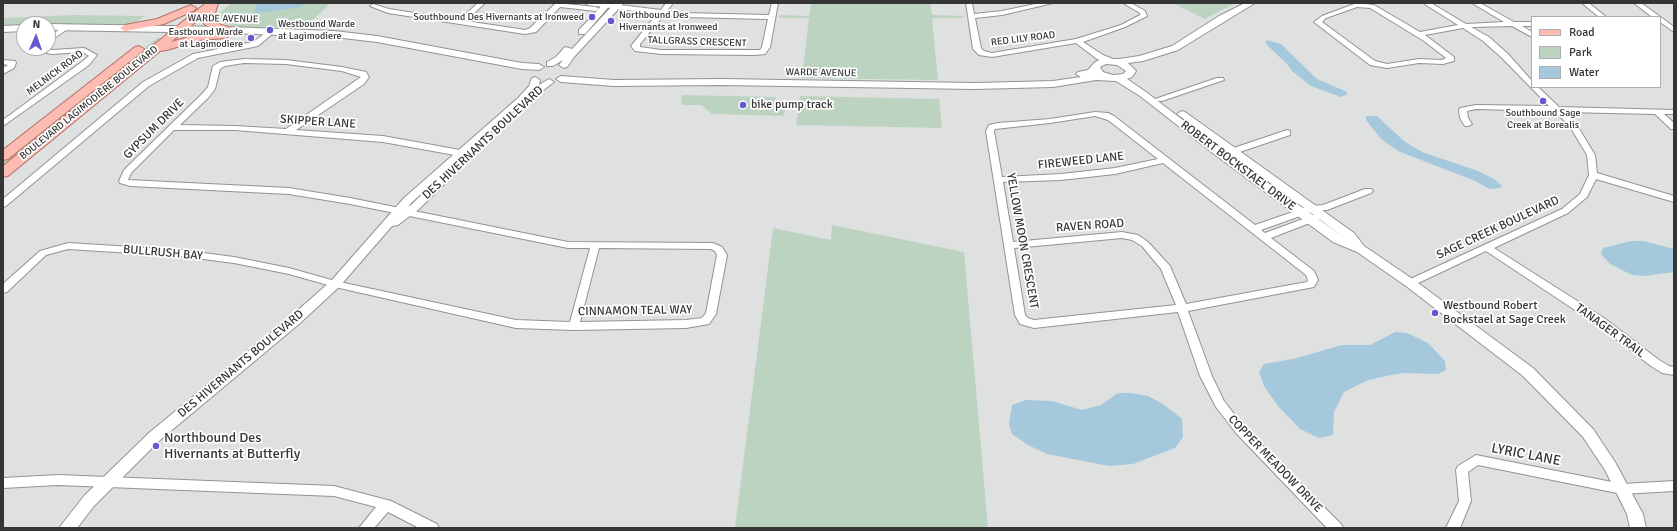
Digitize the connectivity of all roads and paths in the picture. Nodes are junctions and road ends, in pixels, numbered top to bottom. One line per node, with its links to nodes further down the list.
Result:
1 (212, 3): 38 (main road, BOULEVARD LAGIMODIÈRE BOULEVARD); 39 (main road)
2 (482, 3): 26 (street)
3 (588, 3): 18 (street)
4 (670, 3): 20 (street, TALLGRASS CRESCENT)
5 (775, 3): 24 (street, TALLGRASS CRESCENT)
6 (969, 3): 21 (street, RED LILY ROAD)
7 (1050, 3): 21 (street)
8 (1126, 3): 45 (street, RED LILY ROAD)
9 (1251, 3): 46 (street)
10 (1418, 3): 30 (street)
11 (1426, 3): 30 (street)
12 (1475, 3): 27 (street)
13 (1585, 3): 22 (street)
14 (1637, 3): 23 (street)
15 (559, 4): 18 (street); 26 (street)
16 (194, 5): 35 (main road); 38 (main road, BOULEVARD LAGIMODIÈRE BOULEVARD)
17 (373, 6): 26 (street)
18 (605, 6): 19 (street); 52 (street)
19 (617, 6): 20 (street); 55 (street)
20 (661, 13): 24 (street); 24 (street, TALLGRASS CRESCENT)
21 (971, 16): 45 (street, RED LILY ROAD)
22 (1602, 16)
23 (1656, 16)
24 (772, 17)
25 (1661, 21): 36 (street)
26 (460, 22)
27 (1513, 24): 28 (street); 30 (street); 43 (street)
28 (1531, 24)
29 (56, 28): 32 (street, WARDE AVENUE)
30 (1465, 28): 42 (street); 44 (street); 65 (street)
31 (16, 29): 33 (street)
32 (63, 29): 34 (street, WARDE AVENUE); 35 (street, WARDE AVENUE); 40 (street)
33 (3, 30): 37 (street)
34 (56, 30)
35 (123, 30): 38 (street, WARDE AVENUE); 48 (main road)
36 (1674, 30)
37 (16, 31)
38 (169, 31): 39 (street, WARDE AVENUE); 48 (main road, BOULEVARD LAGIMODIÈRE BOULEVARD); 49 (main road, BOULEVARD LAGIMODIÈRE BOULEVARD)
39 (226, 33): 41 (street, WARDE AVENUE); 49 (main road)
40 (56, 34)
41 (264, 34): 54 (street, WARDE AVENUE); 58 (street, WARDE AVENUE); 88 (street)
42 (1419, 34): 44 (street); 44 (street)
43 (1531, 34)
44 (1426, 39)
45 (1075, 42): 51 (street); 53 (street, RED LILY ROAD)
46 (1175, 48): 51 (street); 57 (street)
47 (56, 52): 72 (street, MELNICK ROAD)
48 (126, 59): 81 (main road, BOULEVARD LAGIMODIÈRE BOULEVARD)
49 (140, 61): 83 (main road, BOULEVARD LAGIMODIÈRE BOULEVARD)
50 (3, 62): 56 (street)
51 (1115, 62): 53 (street, WARDE AVENUE); 57 (street, ROBERT BOCKSTAEL DRIVE)
52 (550, 64): 54 (street); 55 (street, WARDE AVENUE)
53 (1097, 66): 59 (street); 66 (street, WARDE AVENUE)
54 (539, 67): 58 (street, DES HIVERNANTS BOULEVARD)
55 (566, 68): 61 (street); 64 (street, WARDE AVENUE)
56 (3, 72)
57 (1130, 73): 60 (street); 68 (street, ROBERT BOCKSTAEL DRIVE)
58 (533, 77): 63 (street, WARDE AVENUE); 79 (street, DES HIVERNANTS BOULEVARD)
59 (1107, 77): 60 (street, WARDE AVENUE); 66 (street, WARDE AVENUE)
60 (1118, 78): 80 (street, ROBERT BOCKSTAEL DRIVE)
61 (561, 79): 63 (street); 64 (street, WARDE AVENUE)
62 (1220, 80): 68 (street)
63 (550, 82): 90 (street, DES HIVERNANTS BOULEVARD)
64 (623, 82): 66 (street, WARDE AVENUE)
65 (1531, 84)
66 (1019, 85)
67 (1535, 88): 69 (street, SAGE CREEK BOULEVARD)
68 (1159, 99): 78 (street, ROBERT BOCKSTAEL DRIVE)
69 (1556, 108): 70 (street); 73 (street); 84 (street, SAGE CREEK BOULEVARD)
70 (1656, 111): 71 (street); 75 (street)
71 (1674, 112)
72 (3, 124)
73 (1468, 124)
74 (173, 127): 76 (street, SKIPPER LANE); 76 (street, GYPSUM DRIVE); 90 (street, GYPSUM DRIVE)
75 (1674, 127)
76 (289, 131): 79 (street, SKIPPER LANE)
77 (1287, 133): 78 (street)
78 (1234, 152): 80 (street); 89 (street, ROBERT BOCKSTAEL DRIVE)
79 (460, 153): 90 (street, DES HIVERNANTS BOULEVARD)
80 (1222, 155): 92 (street, ROBERT BOCKSTAEL DRIVE)
81 (3, 156)
82 (1165, 160): 85 (street, FIREWEED LANE); 85 (street, YELLOW MOON CRESCENT); 94 (street, YELLOW MOON CRESCENT)
83 (3, 173)
84 (1593, 175): 87 (street); 98 (street, SAGE CREEK BOULEVARD)
85 (998, 180): 96 (street, YELLOW MOON CRESCENT)
86 (1368, 191): 91 (street)
87 (1674, 199)
88 (3, 204)
89 (1313, 208): 91 (street, ROBERT BOCKSTAEL DRIVE); 92 (street)
90 (403, 212): 97 (street, CINNAMON TEAL WAY); 101 (street, DES HIVERNANTS BOULEVARD)
91 (1323, 212): 93 (street); 99 (street, ROBERT BOCKSTAEL DRIVE)
92 (1301, 213): 93 (street, ROBERT BOCKSTAEL DRIVE); 94 (street)
93 (1310, 220): 95 (street); 99 (street, ROBERT BOCKSTAEL DRIVE)
94 (1253, 229): 95 (street, YELLOW MOON CRESCENT)
95 (1263, 237): 103 (street, YELLOW MOON CRESCENT)
96 (1009, 245): 103 (street, RAVEN ROAD); 103 (street, YELLOW MOON CRESCENT)
97 (595, 246): 104 (street); 104 (street, CINNAMON TEAL WAY)
98 (1488, 248): 100 (street, SAGE CREEK BOULEVARD); 105 (street, TANAGER TRAIL)
99 (1361, 249): 100 (street, ROBERT BOCKSTAEL DRIVE)
100 (1410, 283): 109 (street, ROBERT BOCKSTAEL DRIVE)
101 (335, 284): 102 (street, BULLRUSH BAY); 104 (street, CINNAMON TEAL WAY); 106 (street, DES HIVERNANTS BOULEVARD)
102 (3, 290)
103 (1182, 308): 114 (street, COPPER MEADOW DRIVE)
104 (574, 326)
105 (1674, 371)
106 (108, 482): 107 (street); 110 (street); 111 (street, DES HIVERNANTS BOULEVARD)
107 (3, 483)
108 (1674, 486): 109 (street)
109 (1622, 489): 115 (street, LYRIC LANE); 116 (street, ROBERT BOCKSTAEL DRIVE)
110 (386, 505): 112 (street); 113 (street)
111 (67, 528)
112 (366, 528)
113 (432, 528)
114 (1336, 528)
115 (1453, 528)
116 (1638, 528)

